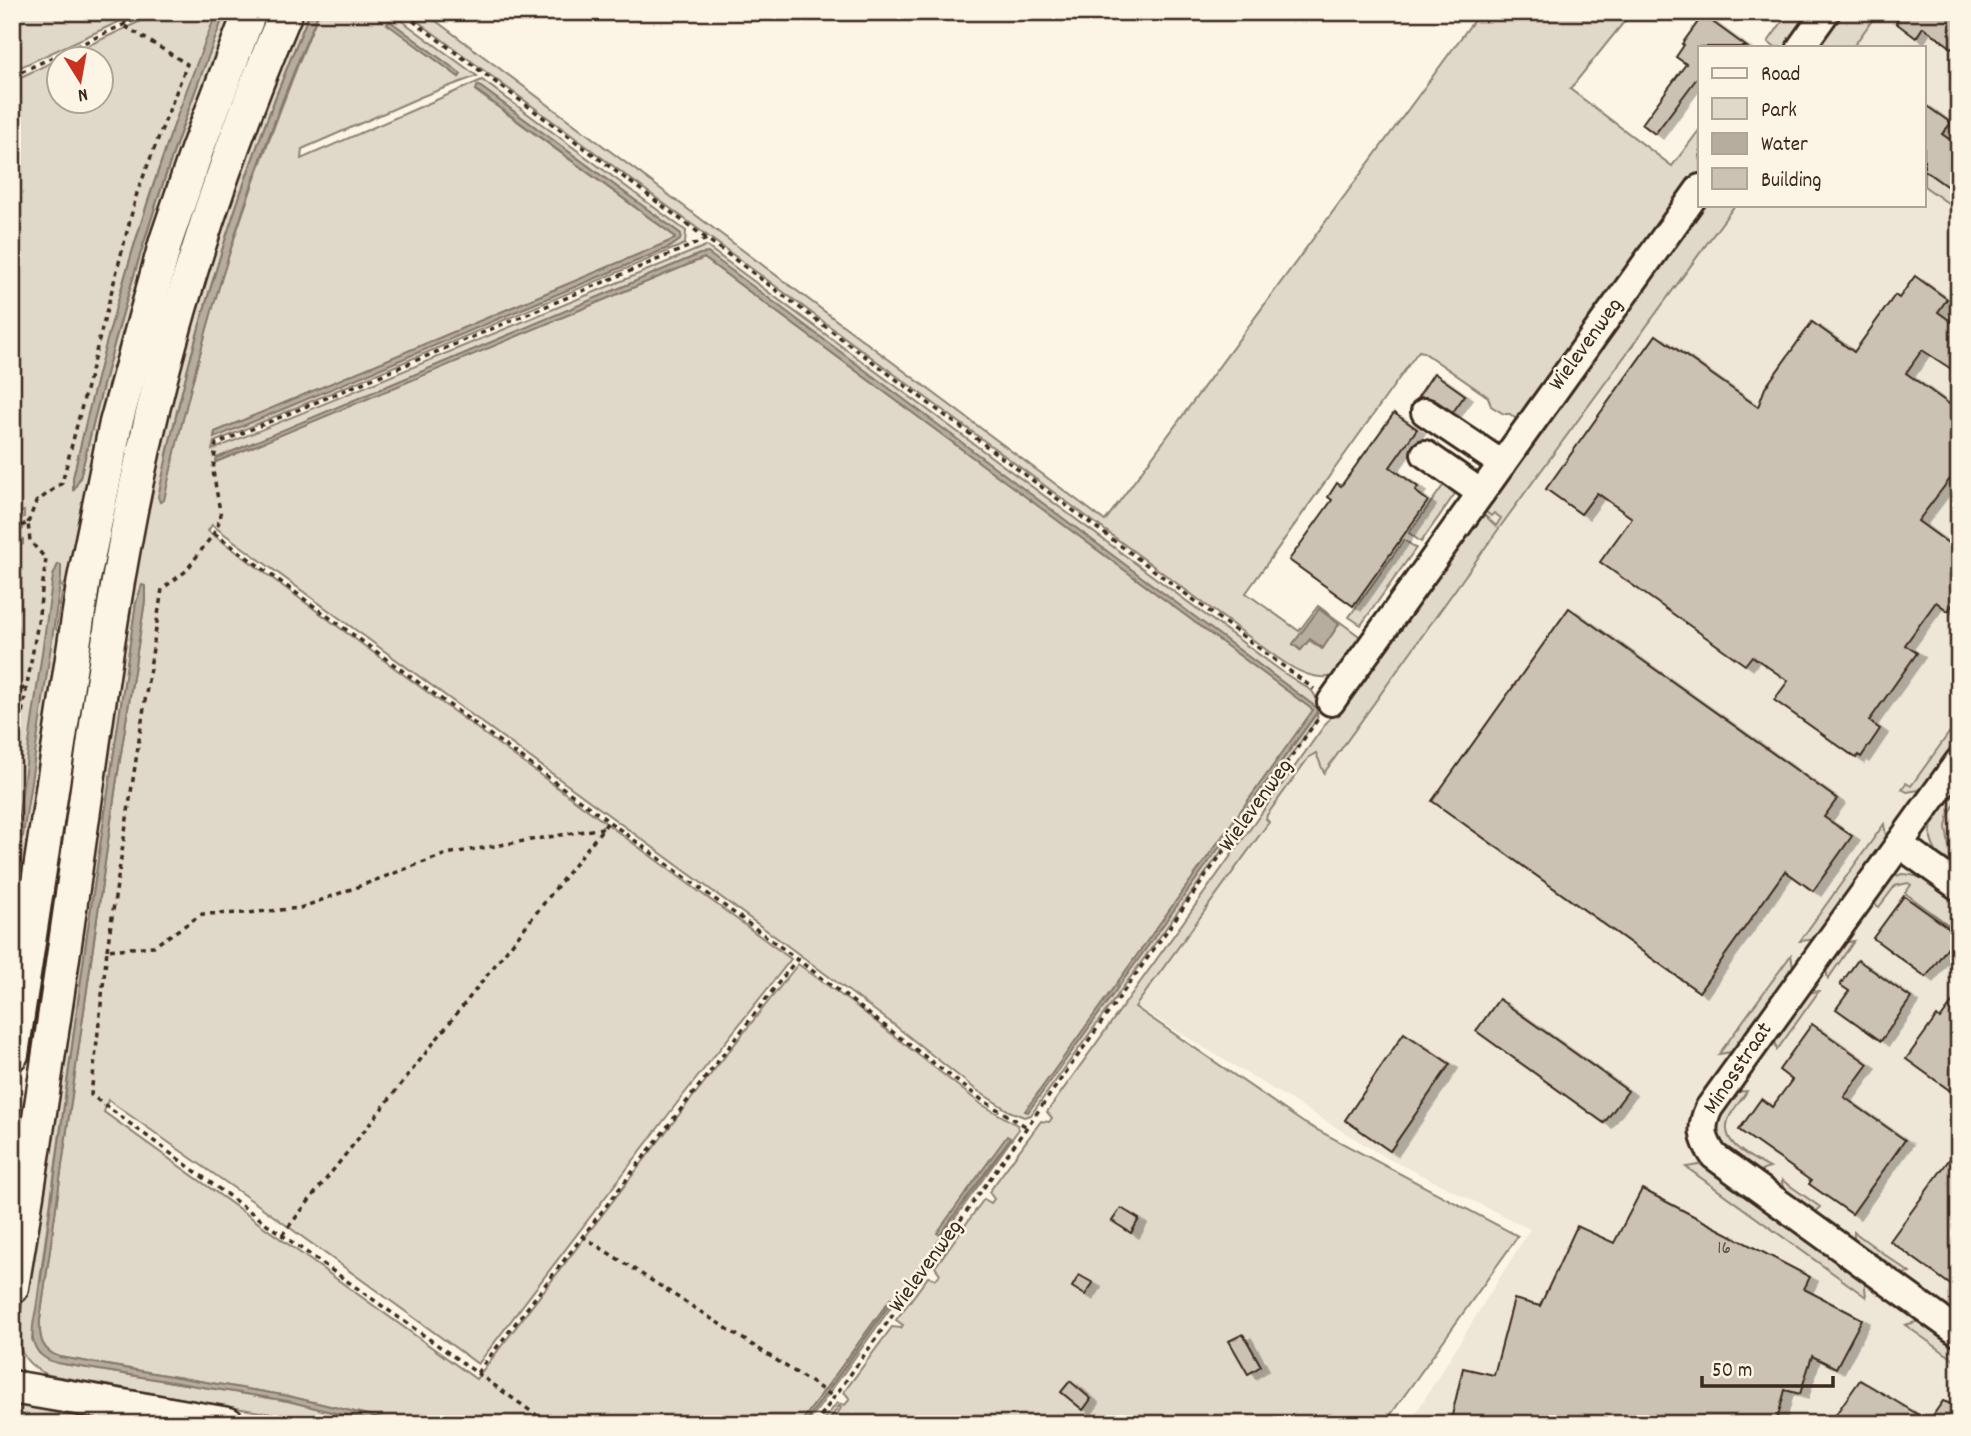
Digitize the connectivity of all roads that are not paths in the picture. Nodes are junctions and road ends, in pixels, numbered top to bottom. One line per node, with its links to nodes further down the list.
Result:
1 (250, 12): 14 (main road)
2 (286, 12): 15 (main road)
3 (1826, 12): 4 (street)
4 (1802, 46)
5 (1698, 191): 8 (street, Wielevenweg)
6 (1425, 412): 8 (street)
7 (1425, 454): 9 (street)
8 (1502, 464): 9 (street, Wielevenweg)
9 (1480, 493): 10 (street, Wielevenweg)
10 (1331, 702)
11 (1959, 761): 12 (street, Minosstraat)
12 (1899, 844): 13 (street); 16 (street, Minosstraat)
13 (1959, 887)
14 (12, 1054)
15 (12, 1287)
16 (1959, 1333)
17 (12, 1387): 18 (main road)
18 (228, 1424)

